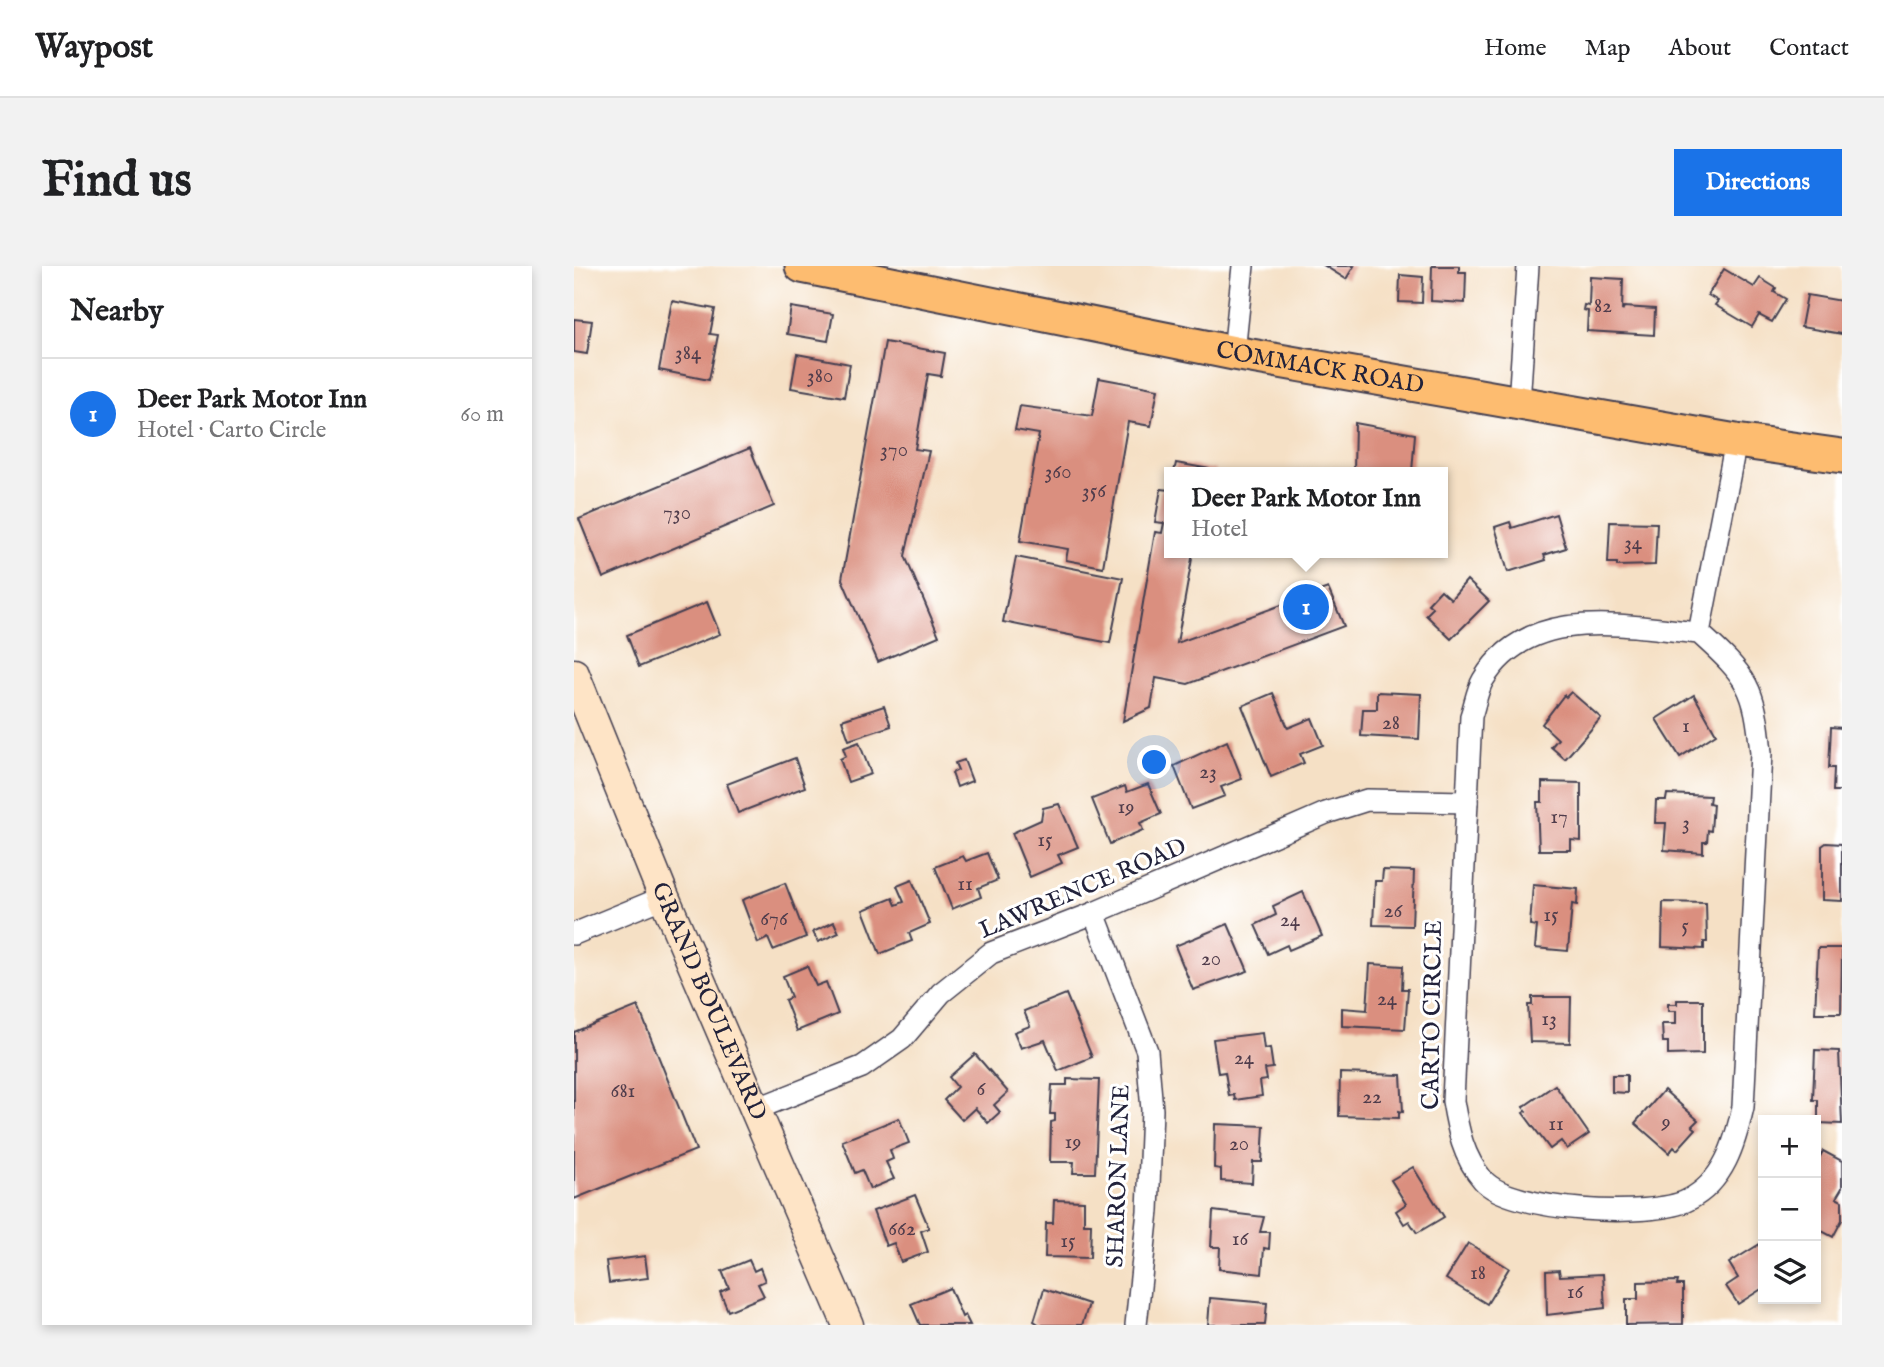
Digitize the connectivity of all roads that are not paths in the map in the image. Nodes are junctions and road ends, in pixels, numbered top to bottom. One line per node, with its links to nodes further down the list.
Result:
1 (802, 266): 4 (main road, COMMACK ROAD)
2 (1243, 266): 4 (street)
3 (1528, 266): 5 (street)
4 (1234, 353): 5 (main road, COMMACK ROAD)
5 (1519, 403): 6 (main road, COMMACK ROAD)
6 (1736, 441): 7 (main road, COMMACK ROAD); 8 (street)
7 (1842, 456)
8 (1699, 633): 10 (street, CARTO CIRCLE); 10 (street, CARTO CIRCLE)
9 (574, 674): 11 (street, GRAND BOULEVARD)
10 (1467, 802): 12 (street, LAWRENCE ROAD)
11 (664, 897): 13 (street); 14 (street, GRAND BOULEVARD)
12 (1094, 913): 14 (street, LAWRENCE ROAD); 16 (street, SHARON LANE)
13 (574, 934)
14 (756, 1109): 15 (street, GRAND BOULEVARD)
15 (848, 1325)
16 (1136, 1325)

